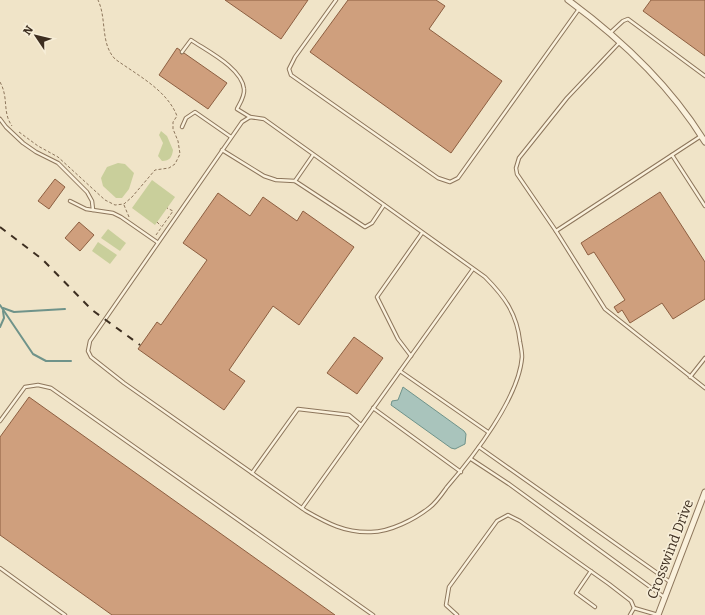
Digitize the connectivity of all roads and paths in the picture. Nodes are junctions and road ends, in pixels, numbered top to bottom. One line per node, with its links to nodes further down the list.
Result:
1 (98, 0): 12 (path)
2 (336, 0): 4 (lane)
3 (568, 0): 4 (street)
4 (579, 8): 5 (street)
5 (610, 33): 6 (street); 8 (lane)
6 (620, 42): 14 (street); 30 (lane)
7 (182, 52): 10 (lane)
8 (705, 76)
9 (0, 82): 22 (path)
10 (250, 117): 15 (lane); 18 (lane)
11 (0, 119): 26 (lane)
12 (173, 122): 13 (path); 22 (path)
13 (182, 126): 15 (lane)
14 (702, 136): 16 (street); 19 (lane)
15 (231, 137): 17 (lane)
16 (705, 142)
17 (222, 150): 20 (lane); 33 (lane)
18 (313, 155): 20 (lane); 23 (lane)
19 (672, 155): 24 (lane); 30 (lane)
20 (295, 181): 23 (lane)
21 (70, 201): 26 (lane)
22 (124, 204): 27 (path)
23 (384, 205): 31 (lane)
24 (705, 206)
25 (168, 208): 29 (path)
26 (93, 210): 33 (lane)
27 (134, 220)
28 (157, 222): 29 (path)
29 (162, 226): 32 (path)
30 (556, 231): 38 (lane)
31 (422, 233): 34 (lane); 35 (lane)
32 (155, 236)
33 (158, 242): 47 (lane)
34 (473, 269): 35 (lane); 43 (lane)
35 (411, 356): 37 (lane)
36 (705, 358): 38 (lane)
37 (400, 371): 40 (lane); 43 (lane)
38 (690, 377): 39 (lane)
39 (704, 386)
40 (373, 408): 42 (lane); 46 (lane)
41 (0, 421): 57 (lane)
42 (361, 425): 47 (lane); 49 (lane)
43 (488, 432): 44 (lane)
44 (479, 447): 45 (lane); 52 (lane)
45 (471, 459): 46 (lane); 53 (lane)
46 (460, 472): 49 (lane)
47 (252, 473): 49 (lane)
48 (705, 492): 52 (street, Crosswind Drive)
49 (302, 508)
50 (0, 568): 56 (lane)
51 (591, 571): 54 (lane); 55 (lane); 58 (lane)
52 (670, 582): 53 (street, Crosswind Drive)
53 (665, 597): 60 (street, Crosswind Drive)
54 (595, 607)
55 (634, 608): 59 (lane); 60 (lane)
56 (65, 615)
57 (373, 615)
58 (457, 615)
59 (630, 615)
60 (658, 615)

